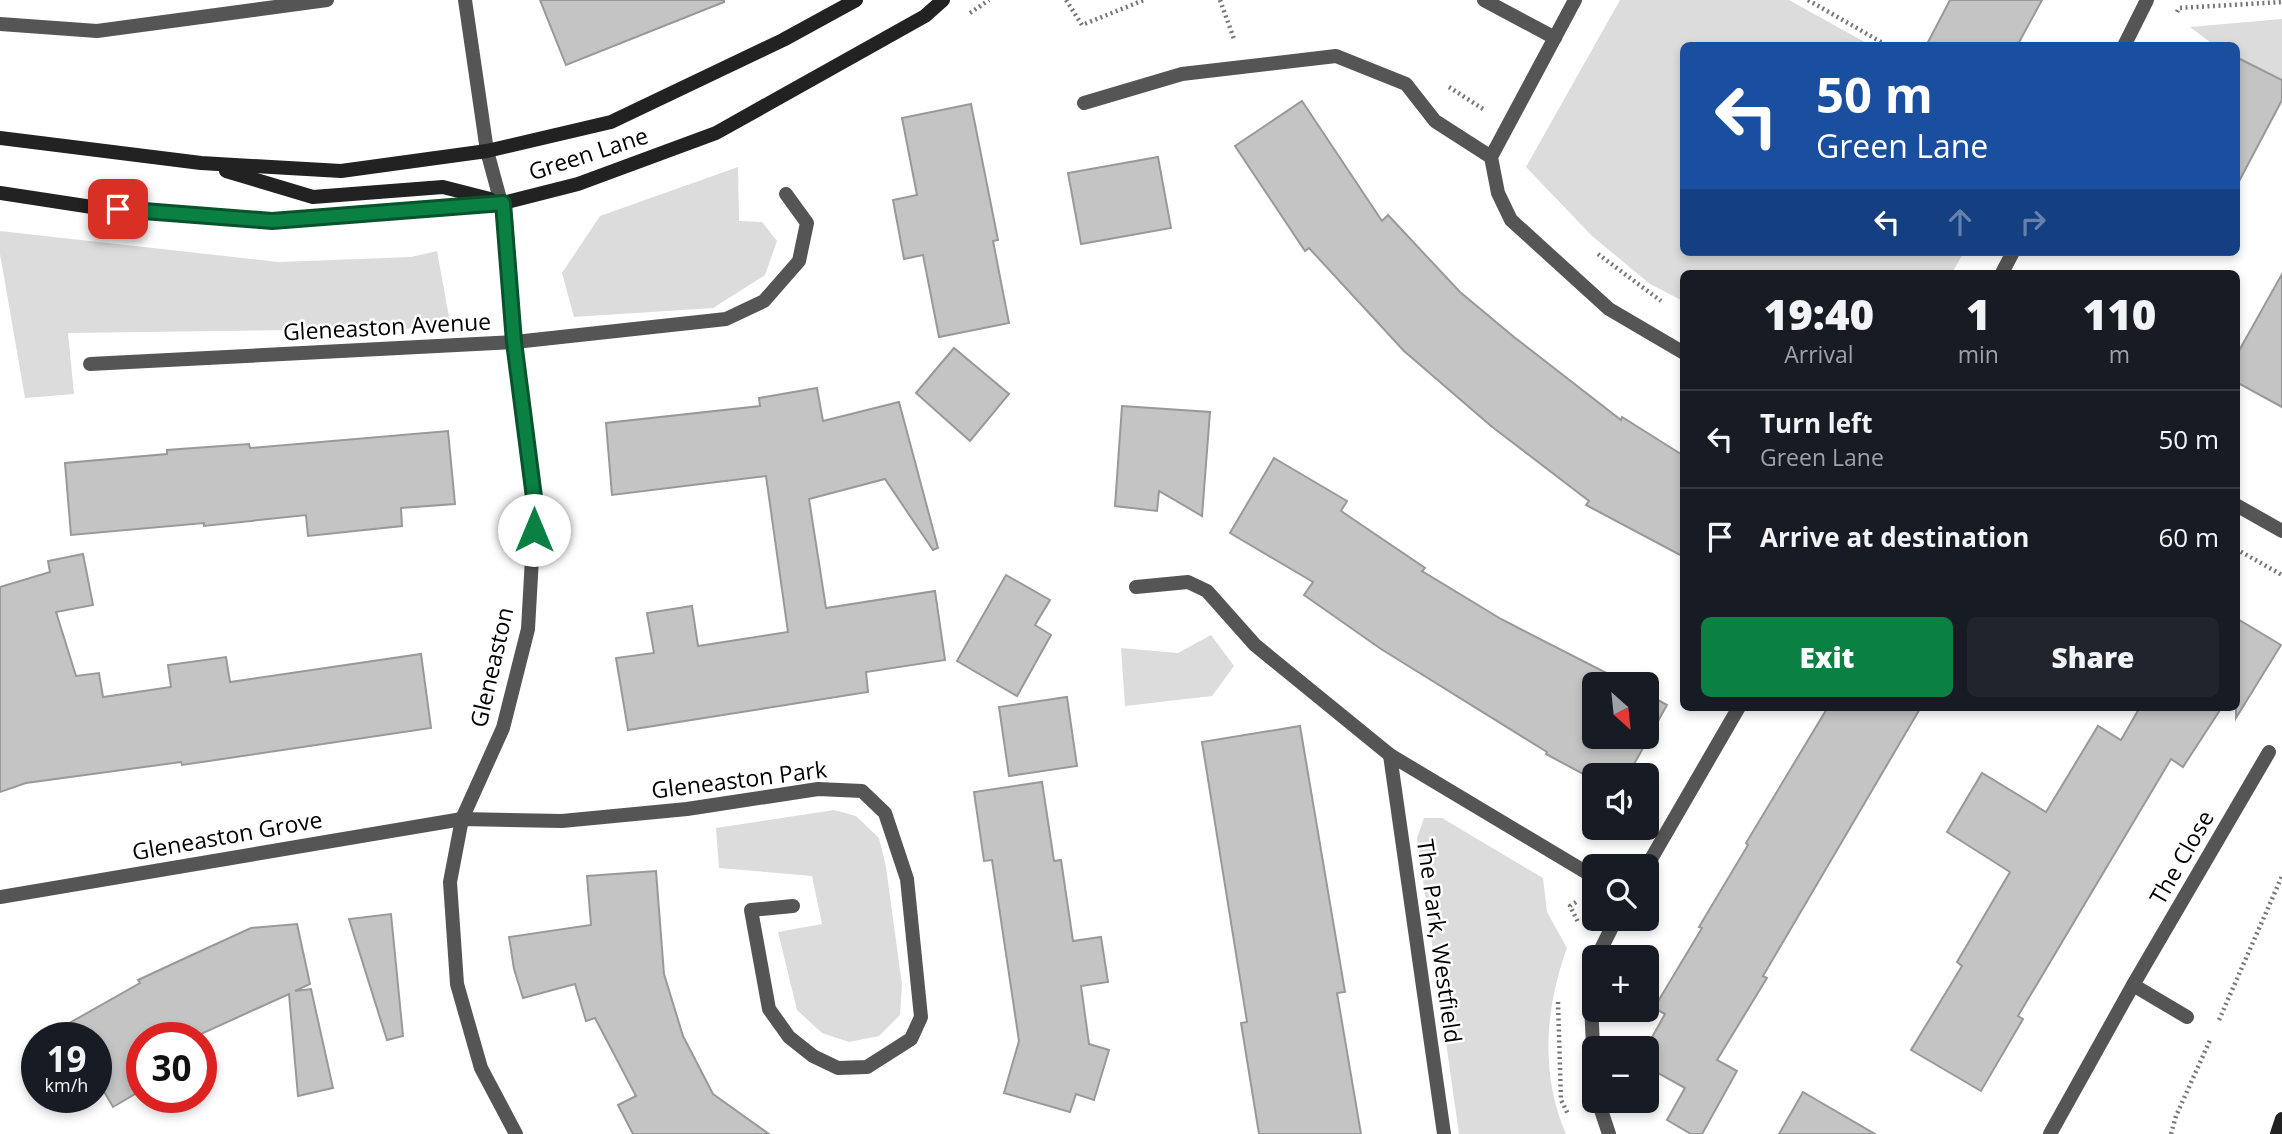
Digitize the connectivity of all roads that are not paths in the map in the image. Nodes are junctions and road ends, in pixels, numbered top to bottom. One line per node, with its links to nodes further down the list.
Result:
1 (327, 0): 8 (street)
2 (465, 0): 13 (street, Gleneaston)
3 (856, 0): 13 (street, Green Lane)
4 (943, 0): 18 (street, Green Lane)
5 (1484, 0): 9 (street)
6 (1575, 0): 9 (street)
7 (2147, 0): 10 (street)
8 (0, 23)
9 (1555, 38): 14 (street)
10 (2126, 42)
11 (1084, 103): 14 (street)
12 (0, 138): 15 (street, Green Lane)
13 (487, 151): 15 (street, Green Lane); 18 (street, Gleneaston)
14 (1491, 157): 20 (street)
15 (201, 163): 18 (street)
16 (0, 193): 18 (street, Green Lane)
17 (786, 194): 19 (street, Gleneaston Avenue)
18 (503, 203): 19 (street, Gleneaston)
19 (514, 342): 21 (street, Gleneaston Avenue); 28 (street, Gleneaston)
20 (1680, 351)
21 (90, 364)
22 (2240, 507): 23 (street)
23 (2282, 531)
24 (1136, 587): 27 (street)
25 (1738, 711): 29 (street)
26 (2269, 752): 33 (street, The Close)
27 (1390, 755): 30 (street); 38 (street, The Park, Westfield)
28 (461, 819): 31 (street, Gleneaston Grove); 32 (street, Gleneaston Park); 37 (street, Gleneaston)
29 (1654, 854)
30 (1582, 870)
31 (0, 897)
32 (793, 906)
33 (2133, 985): 34 (street); 40 (street, The Close)
34 (2186, 1017)
35 (1602, 1113): 39 (street)
36 (2282, 1119): 41 (street)
37 (516, 1134)
38 (1444, 1134)
39 (1609, 1134)
40 (2050, 1134)
41 (2277, 1134)

